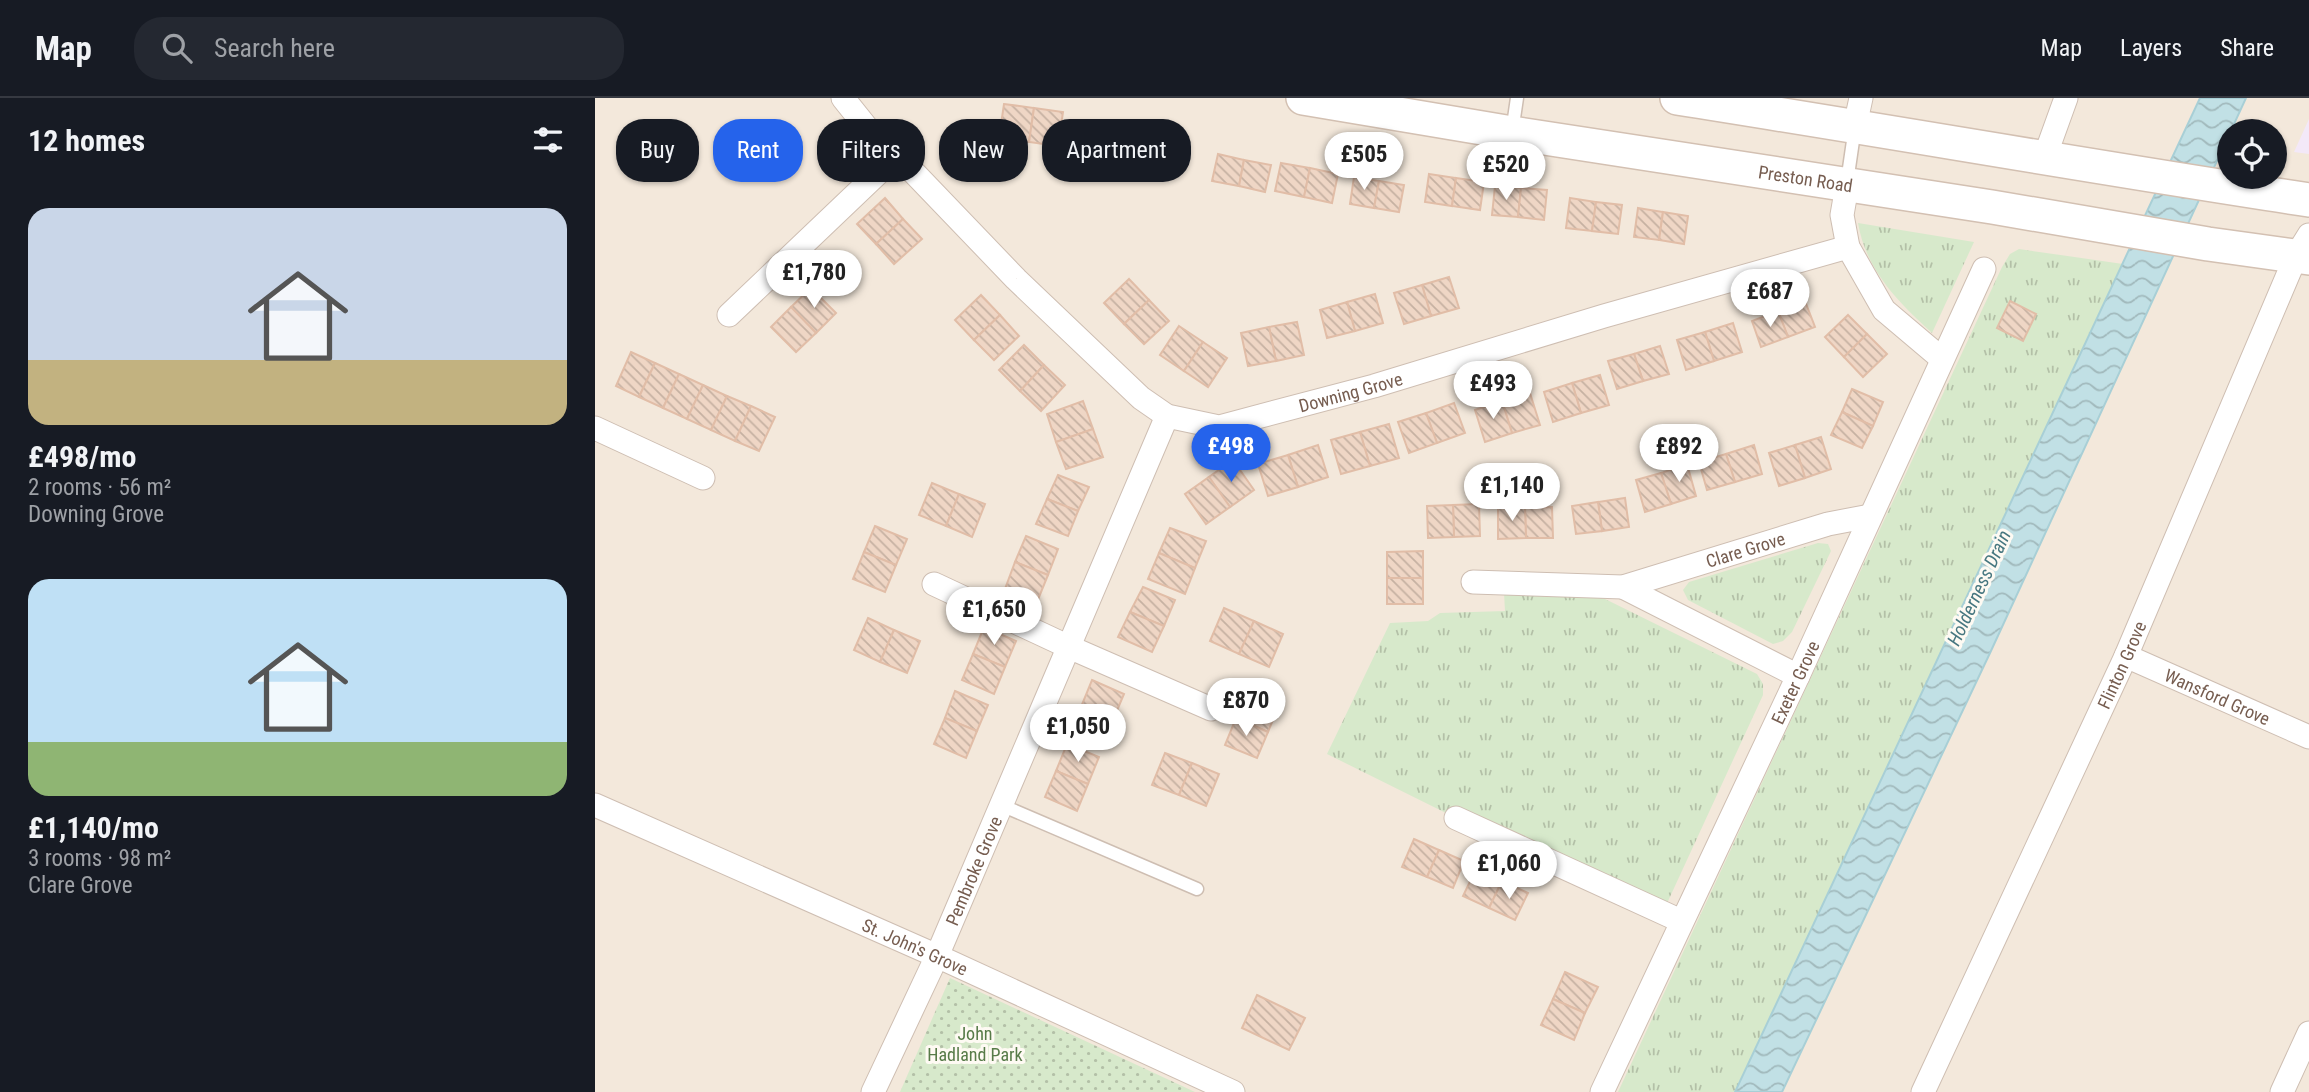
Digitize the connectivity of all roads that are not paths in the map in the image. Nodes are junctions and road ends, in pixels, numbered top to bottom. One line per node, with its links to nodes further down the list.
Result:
1 (843, 98): 7 (street, Downing Grove)
2 (1303, 98): 8 (street, Preston Road)
3 (1517, 98): 8 (lane)
4 (1677, 98): 6 (street)
5 (2066, 98): 9 (street)
6 (1858, 112): 9 (street); 12 (lane)
7 (860, 119)
8 (1512, 134): 12 (street, Preston Road)
9 (2044, 159): 13 (street)
10 (869, 182): 17 (street)
11 (923, 182): 19 (street, Downing Grove)
12 (1847, 186): 14 (street); 15 (street, Preston Road)
13 (2309, 200)
14 (1848, 247): 18 (street); 19 (street, Downing Grove)
15 (2305, 250): 27 (street, Flinton Grove)
16 (1984, 269): 18 (street, Exeter Grove)
17 (729, 315)
18 (1942, 359): 22 (street, Exeter Grove)
19 (1167, 416): 26 (street, Pembroke Grove)
20 (595, 428): 21 (street)
21 (703, 478)
22 (1870, 516): 25 (street, Clare Grove); 28 (street, Exeter Grove)
23 (1473, 582): 25 (street, Clare Grove)
24 (934, 584): 26 (street)
25 (1623, 587): 28 (street, Clare Grove)
26 (1069, 647): 29 (street); 31 (street, Pembroke Grove)
27 (2126, 656): 30 (street, Wansford Grove); 41 (street, Flinton Grove)
28 (1798, 676): 35 (street, Exeter Grove)
29 (1211, 709)
30 (2309, 737)
31 (1001, 805): 34 (lane); 36 (street, Pembroke Grove)
32 (595, 806): 36 (street, St. John's Grove)
33 (1456, 818): 35 (street)
34 (1197, 890)
35 (1681, 920): 40 (street, Exeter Grove)
36 (937, 956): 38 (street, Pembroke Grove); 39 (street, St. John's Grove)
37 (2309, 1032): 42 (street)
38 (873, 1092)
39 (1233, 1092)
40 (1602, 1092)
41 (1923, 1092)
42 (2282, 1092)

